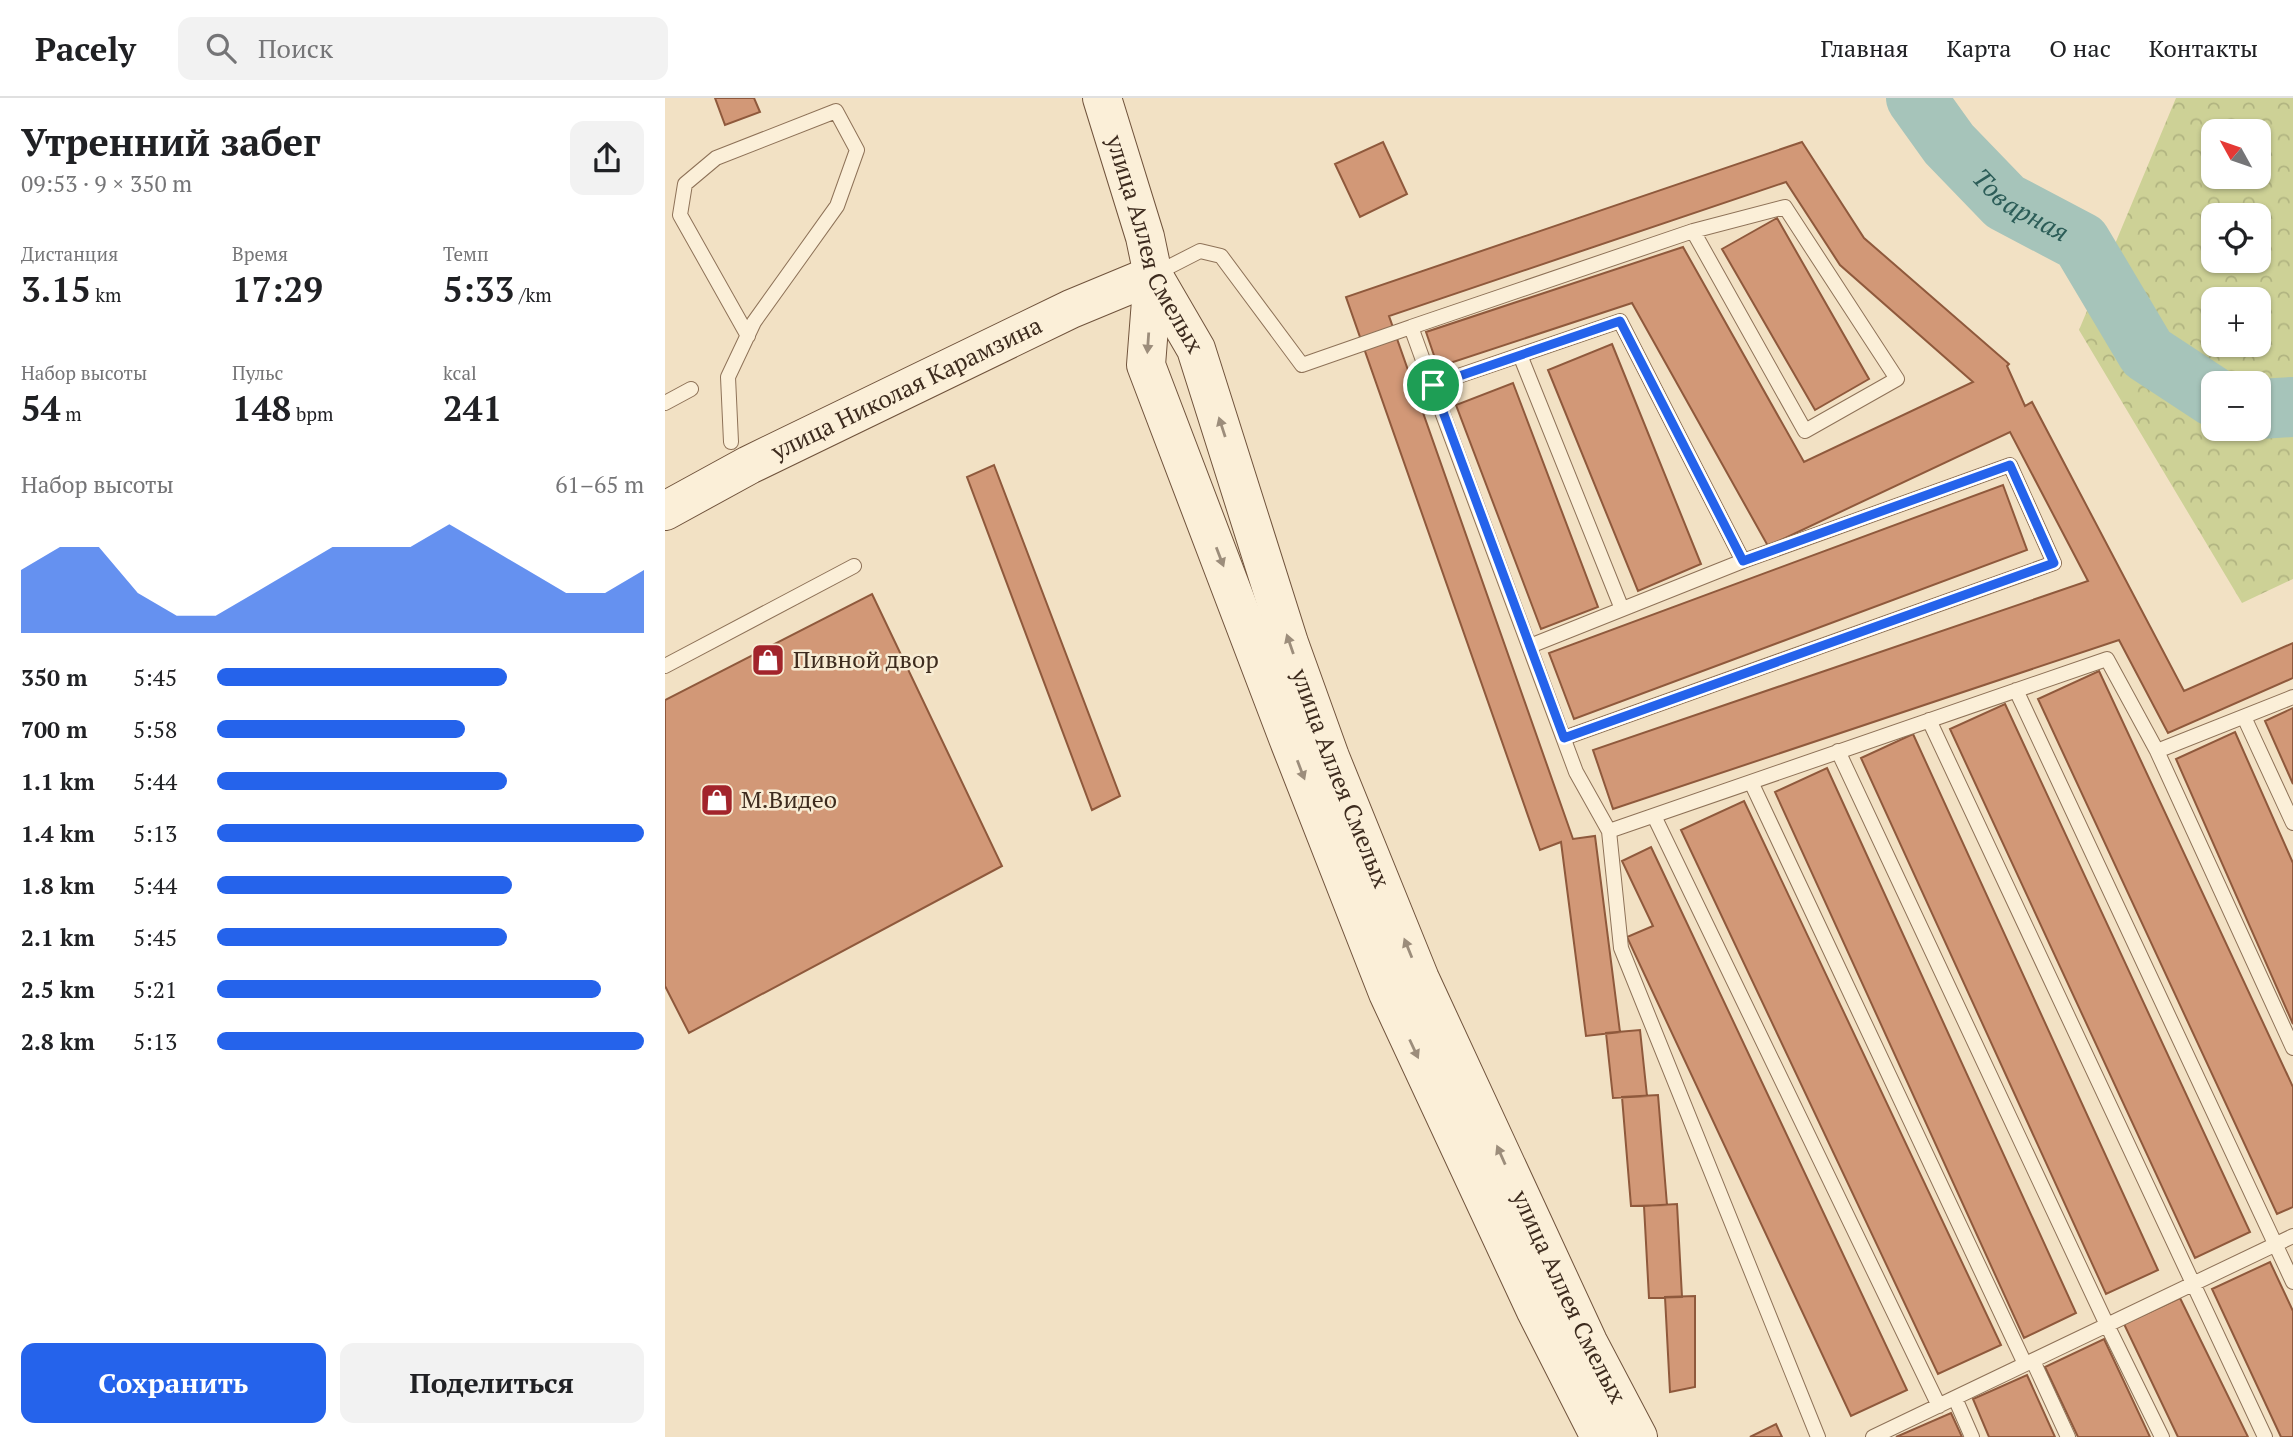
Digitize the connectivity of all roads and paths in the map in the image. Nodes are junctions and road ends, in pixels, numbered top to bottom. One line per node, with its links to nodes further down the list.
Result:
1 (1102, 98): 3 (main road, улица Аллея Смелых)
2 (1693, 232): 2 (lane); 4 (lane)
3 (1153, 275): 4 (lane); 11 (main road, улица Николая Карамзина); 37 (main road, one-way to 37); 38 (main road, улица Аллея Смелых, one-way to 3)
4 (1411, 327): 7 (lane)
5 (748, 336): 5 (lane); 10 (lane)
6 (1520, 355): 7 (lane); 12 (lane); 14 (lane)
7 (1433, 385): 15 (lane)
8 (691, 389): 9 (lane)
9 (665, 403)
10 (731, 442)
11 (665, 511)
12 (1743, 561): 14 (lane); 21 (lane)
13 (854, 566): 16 (lane)
14 (1622, 609): 15 (lane)
15 (1530, 646): 21 (lane)
16 (665, 666)
17 (2016, 690): 20 (lane); 23 (lane); 30 (lane)
18 (2293, 697): 19 (lane)
19 (2245, 717): 23 (lane); 26 (lane)
20 (1929, 720): 22 (lane); 32 (lane)
21 (1564, 738): 27 (lane)
22 (1839, 751): 24 (lane); 33 (lane)
23 (2157, 751): 28 (lane)
24 (1751, 782): 25 (lane); 34 (lane)
25 (1654, 816): 27 (lane); 36 (lane)
26 (2293, 824)
27 (1609, 831): 39 (lane)
28 (2293, 1048)
29 (2293, 1236): 30 (lane)
30 (2275, 1244): 31 (lane); 32 (lane)
31 (2293, 1282)
32 (2194, 1283): 33 (lane); 44 (lane)
33 (2107, 1325): 34 (lane); 43 (lane)
34 (2029, 1363): 35 (lane); 42 (lane)
35 (1955, 1398): 36 (lane); 41 (lane)
36 (1939, 1406): 40 (lane)
37 (1600, 1437)
38 (1637, 1437)
39 (1818, 1437)
40 (1873, 1437)
41 (1972, 1437)
42 (2068, 1437)
43 (2162, 1437)
44 (2265, 1437)

